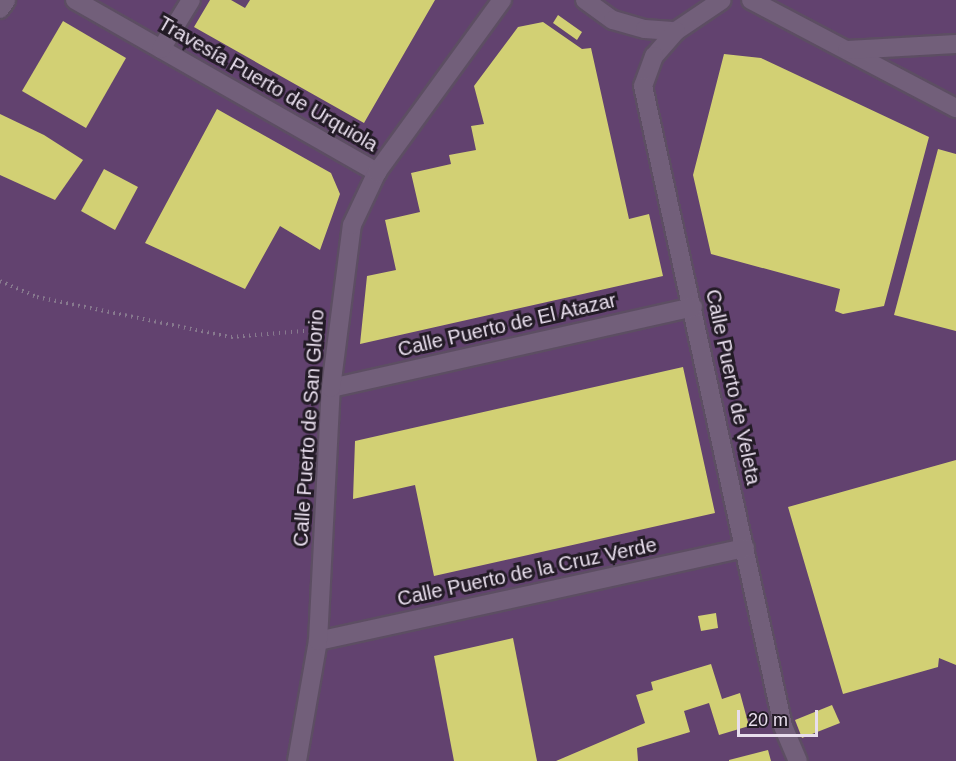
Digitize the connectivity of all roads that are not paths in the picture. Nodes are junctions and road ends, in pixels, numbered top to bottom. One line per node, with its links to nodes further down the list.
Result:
1 (6, 0): 8 (street)
2 (75, 0): 11 (street, Travesía Puerto de Urquiola)
3 (191, 0): 11 (street)
4 (502, 0): 14 (street, Calle Puerto de San Glorio)
5 (585, 0): 9 (street)
6 (722, 0): 9 (street, Calle Puerto de Veleta)
7 (751, 0): 12 (street)
8 (0, 9)
9 (676, 31): 15 (street, Calle Puerto de Veleta)
10 (956, 44): 12 (street)
11 (161, 49): 14 (street, Travesía Puerto de Urquiola)
12 (844, 50): 13 (street)
13 (956, 108)
14 (377, 172): 16 (street, Calle Puerto de San Glorio)
15 (693, 307): 16 (street, Calle Puerto de El Atazar); 17 (street, Calle Puerto de Veleta)
16 (331, 388): 18 (street, Calle Puerto de San Glorio)
17 (745, 548): 18 (street, Calle Puerto de la Cruz Verde); 20 (street, Calle Puerto de Veleta)
18 (318, 641): 19 (street, Calle Puerto de San Glorio)
19 (297, 761)
20 (798, 761)

